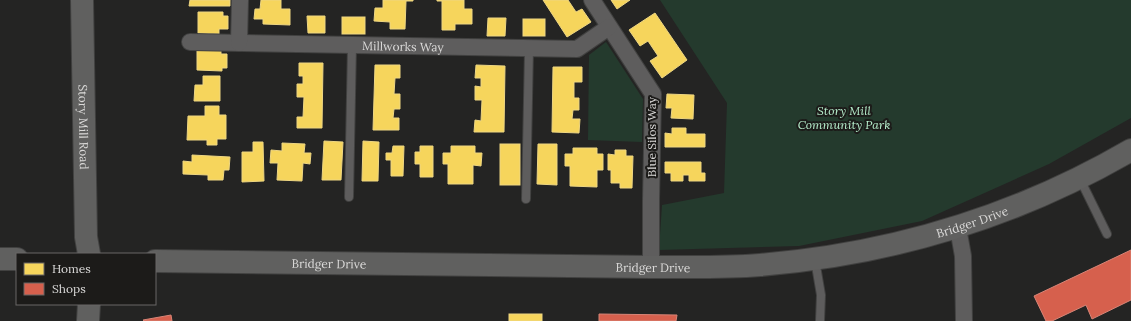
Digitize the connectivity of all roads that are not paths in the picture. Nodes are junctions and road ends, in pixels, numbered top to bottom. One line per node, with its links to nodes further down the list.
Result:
1 (82, 0): 15 (main road, Story Mill Road)
2 (240, 0): 6 (street)
3 (592, 0): 4 (street, Blue Silos Way)
4 (610, 27): 8 (street, Millworks Way); 20 (street, Blue Silos Way)
5 (190, 42): 6 (street, Millworks Way)
6 (239, 43): 7 (street, Millworks Way)
7 (352, 45): 8 (street, Millworks Way); 11 (lane)
8 (529, 49): 12 (lane)
9 (1131, 150): 10 (main road, Bridger Drive)
10 (1080, 178): 13 (main road, Bridger Drive); 14 (lane)
11 (349, 197)
12 (526, 199)
13 (958, 228): 18 (main road, Bridger Drive); 24 (street)
14 (1107, 234)
15 (89, 253)
16 (0, 259): 17 (main road)
17 (16, 259)
18 (815, 259): 20 (main road, Bridger Drive); 23 (lane)
19 (156, 261): 20 (main road, Bridger Drive)
20 (651, 267)
21 (89, 305): 22 (main road)
22 (88, 321)
23 (820, 321)
24 (964, 321)

